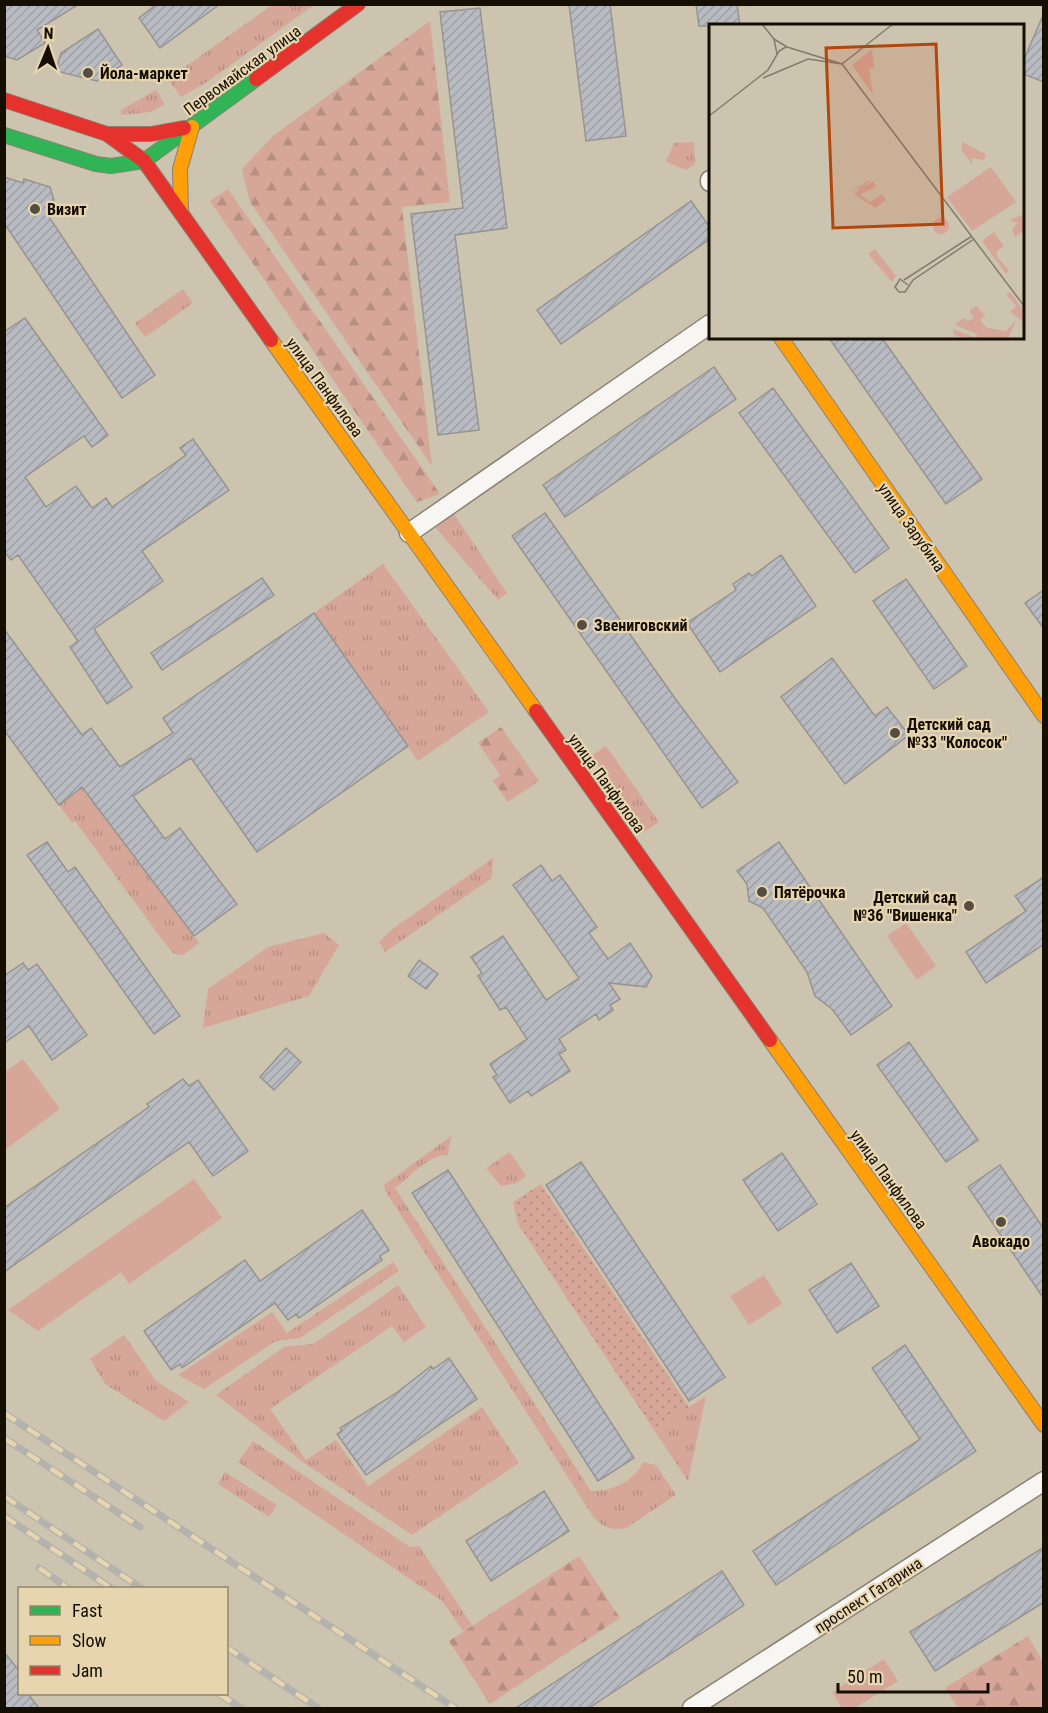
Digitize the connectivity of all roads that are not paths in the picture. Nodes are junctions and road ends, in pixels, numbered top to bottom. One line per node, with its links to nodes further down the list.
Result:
1 (358, 4): 3 (main road, Первомайская улица)
2 (4, 100): 4 (main road)
3 (192, 127): 4 (main road); 6 (main road, Первомайская улица); 10 (main road)
4 (107, 134): 6 (main road, улица Панфилова)
5 (4, 135): 7 (main road)
6 (144, 160): 7 (main road); 10 (main road, улица Панфилова)
7 (96, 164): 8 (main road)
8 (122, 176)
9 (145, 188): 10 (main road)
10 (181, 213): 13 (main road, улица Панфилова)
11 (709, 325): 13 (street)
12 (782, 339): 14 (main road, улица Зарубина)
13 (409, 533): 15 (main road, улица Панфилова)
14 (1044, 716)
15 (1044, 1425)
16 (1044, 1481): 17 (street, проспект Гагарина)
17 (692, 1708)

